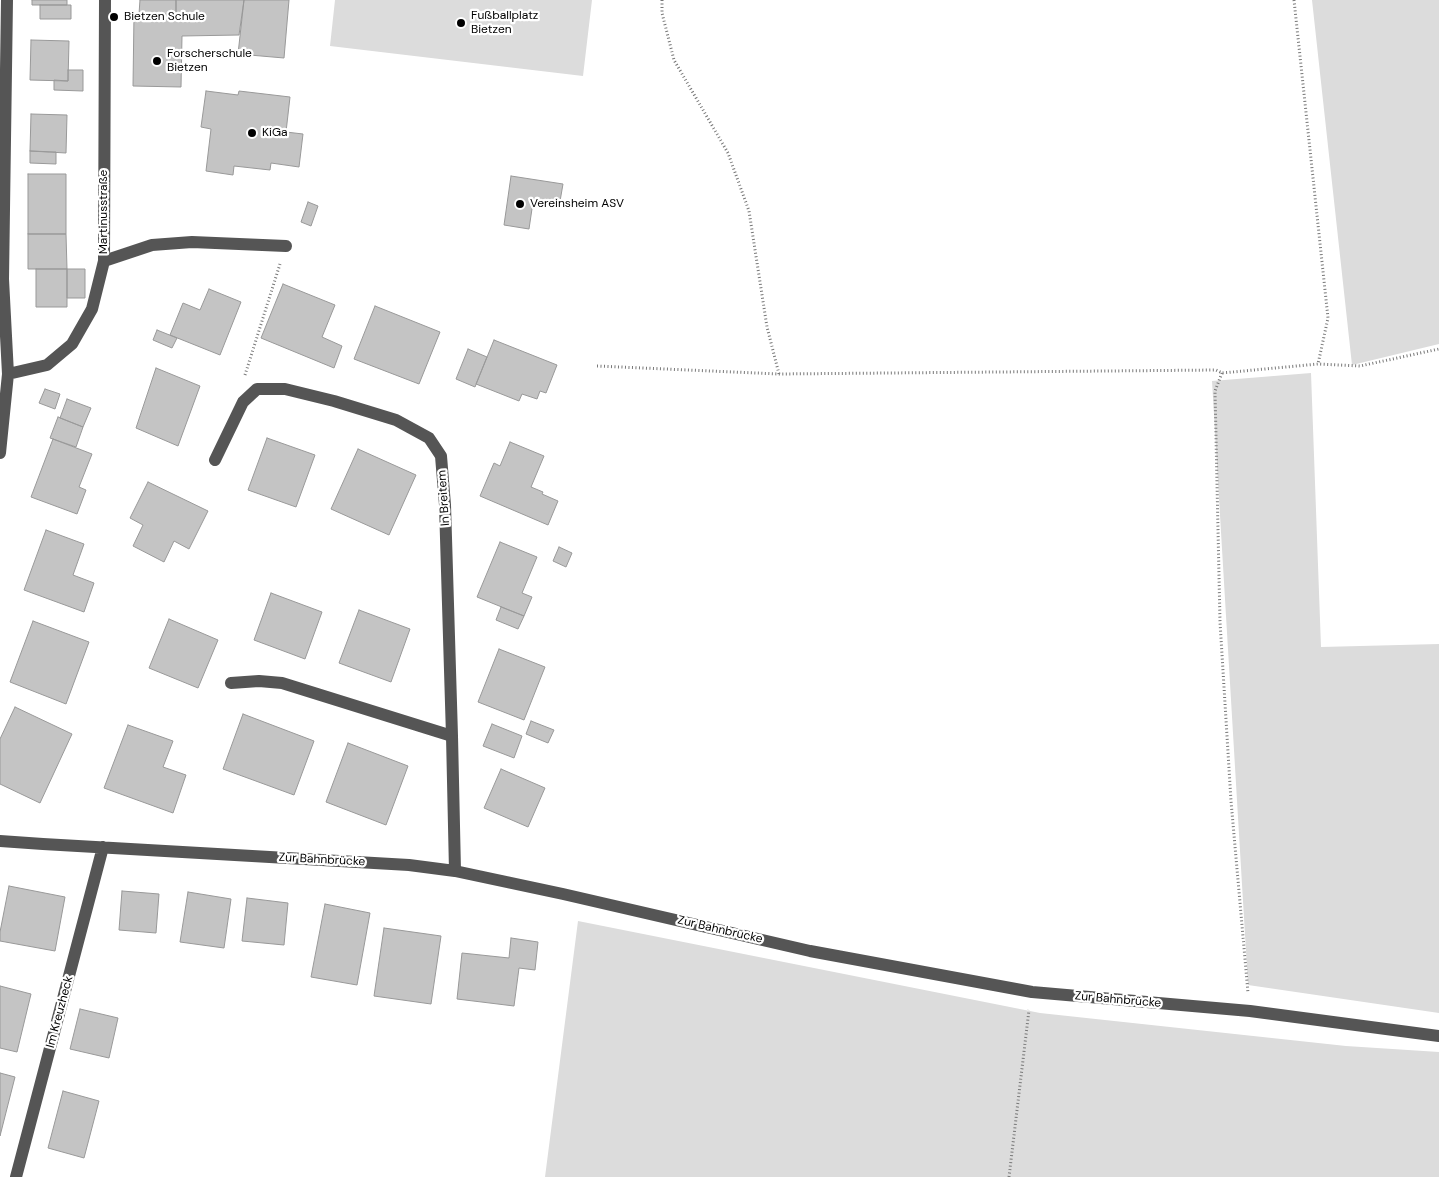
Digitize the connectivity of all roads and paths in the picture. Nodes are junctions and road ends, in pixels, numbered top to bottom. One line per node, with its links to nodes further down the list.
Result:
1 (7, 0): 7 (street)
2 (105, 0): 6 (street, Martinusstraße)
3 (662, 0): 13 (path)
4 (1294, 0): 9 (path)
5 (286, 246): 6 (street); 14 (path)
6 (104, 261): 12 (street, Martinusstraße)
7 (1, 279): 12 (street)
8 (1439, 349): 9 (path)
9 (1318, 364): 11 (path)
10 (597, 366): 13 (path)
11 (1222, 373): 13 (path); 23 (path)
12 (8, 374): 15 (street)
13 (779, 374)
14 (257, 388): 16 (street); 18 (street, In Breitem)
15 (0, 453)
16 (215, 460)
17 (231, 683): 18 (street)
18 (452, 736): 21 (street, In Breitem)
19 (0, 841): 20 (street, Zur Bahnbrücke)
20 (103, 848): 21 (street, Zur Bahnbrücke); 25 (street, Im Kreuzheck)
21 (455, 870): 22 (street, Zur Bahnbrücke)
22 (1032, 992): 23 (street, Zur Bahnbrücke); 26 (path)
23 (1250, 1011): 24 (street, Zur Bahnbrücke)
24 (1439, 1036)
25 (16, 1177)
26 (1009, 1177)

